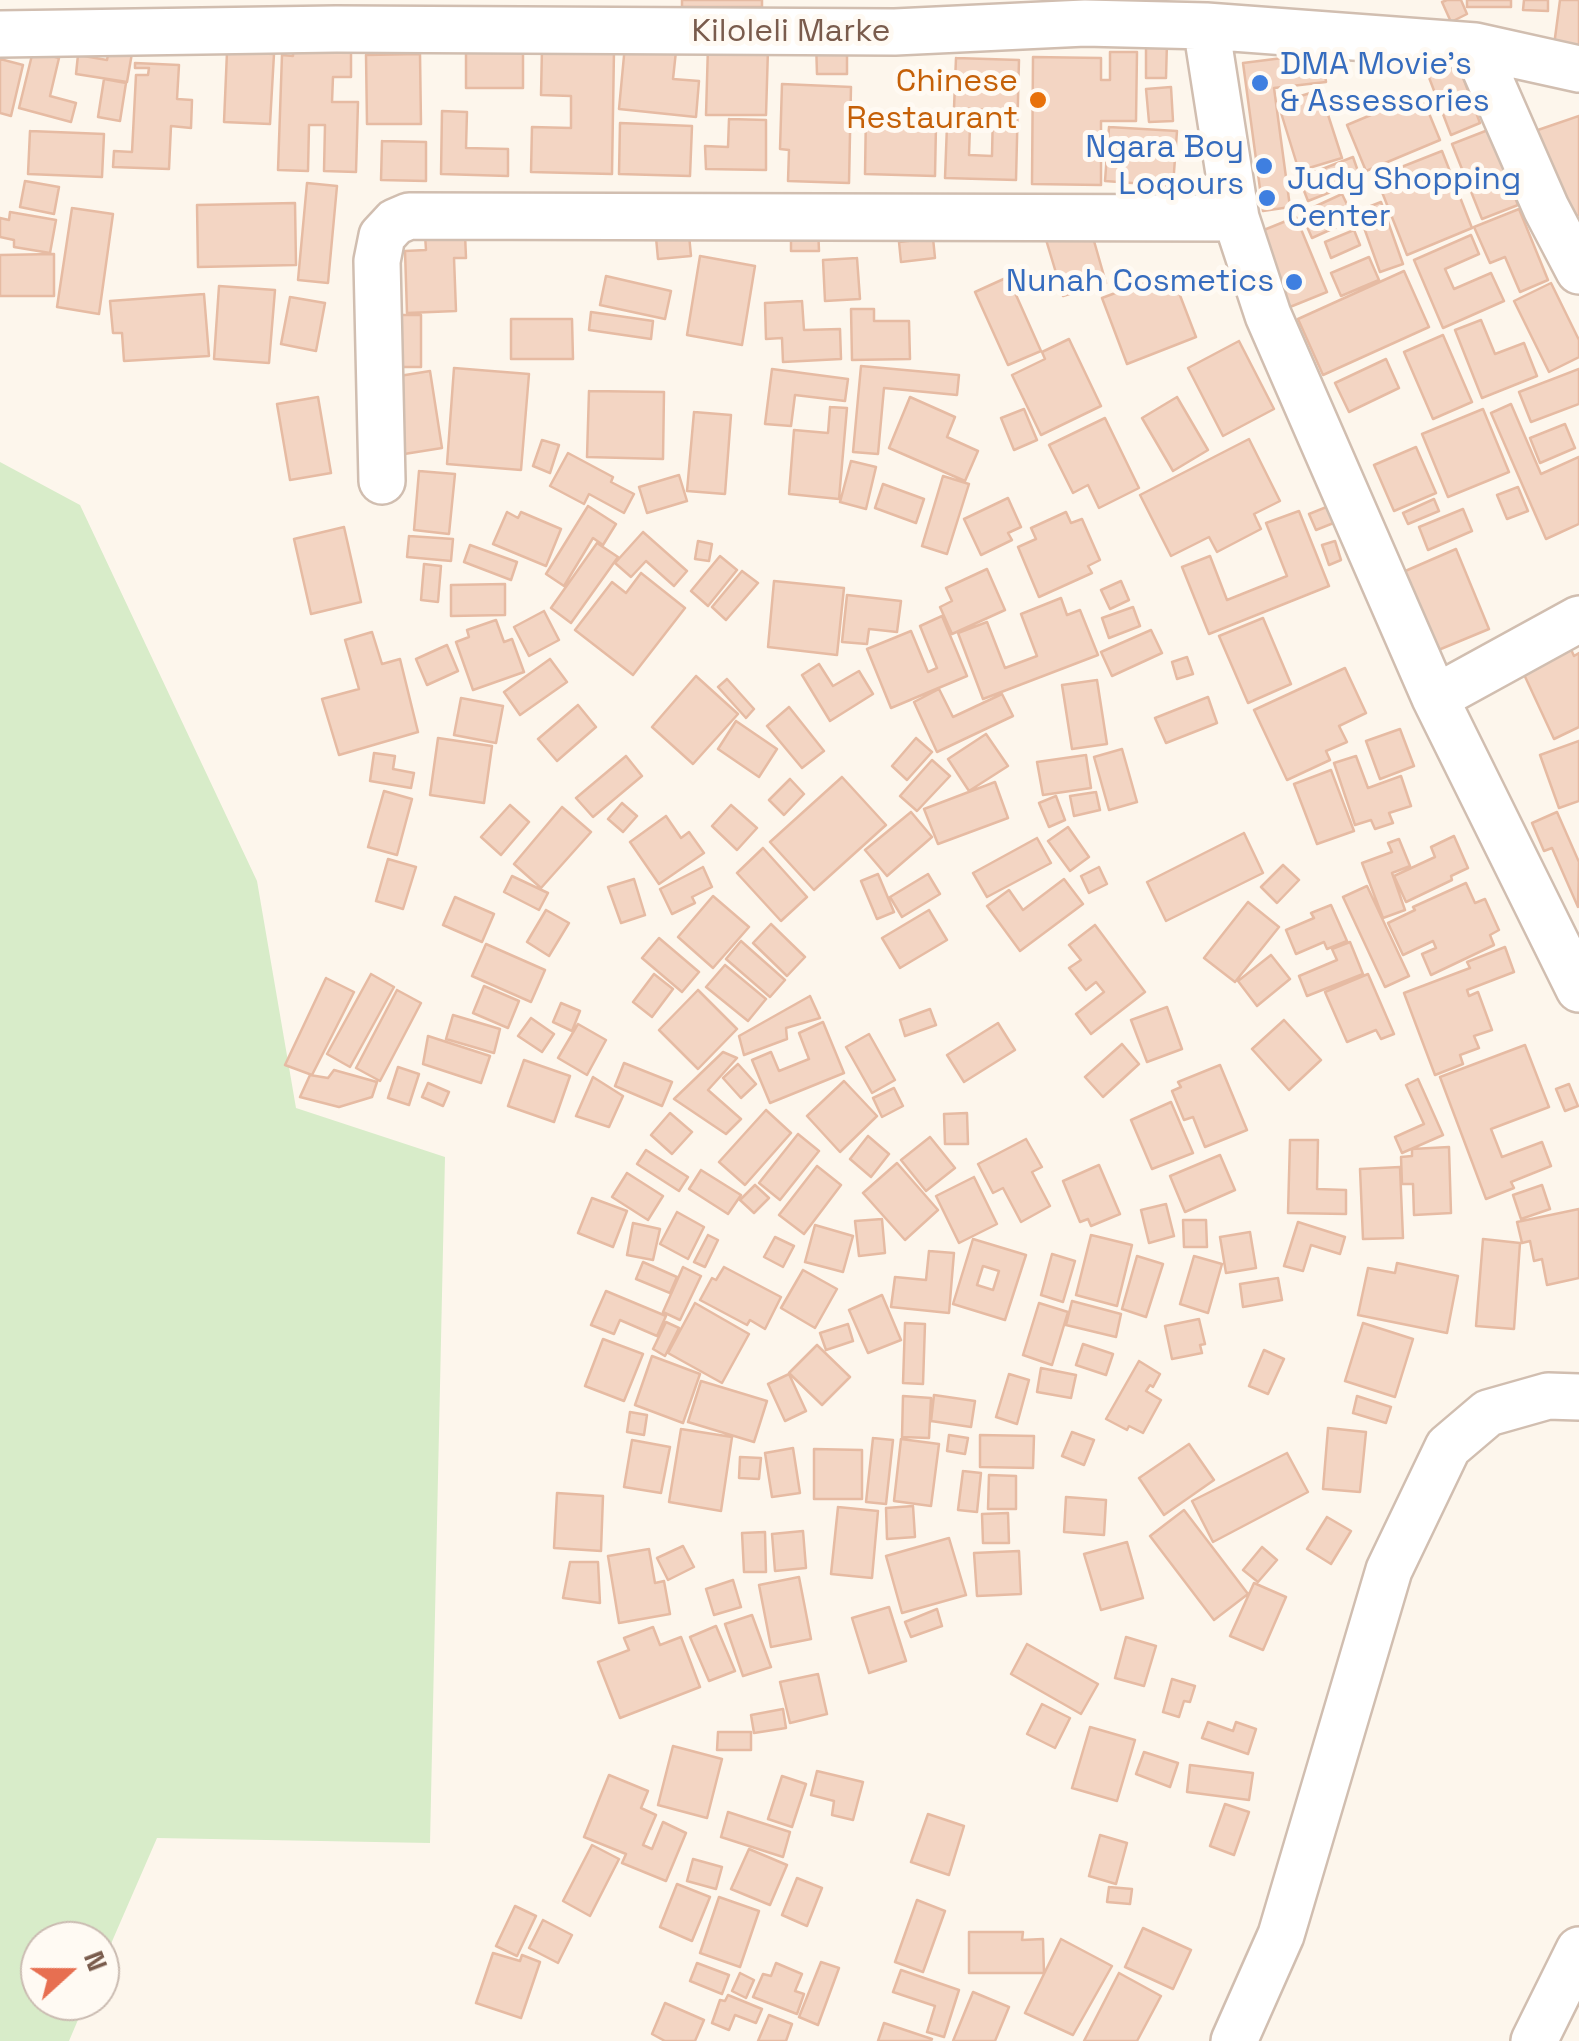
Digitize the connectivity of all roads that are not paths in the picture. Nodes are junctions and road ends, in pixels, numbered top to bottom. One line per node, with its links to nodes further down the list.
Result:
1 (1206, 26): 2 (street, Kiloleli Marke); 3 (street, Kiloleli Marke); 5 (street)
2 (0, 34)
3 (1475, 46): 4 (street, Kiloleli Marke); 6 (street)
4 (1579, 70)
5 (1236, 218): 7 (street); 9 (street)
6 (1579, 271)
7 (382, 482)
8 (1579, 620): 9 (street)
9 (1435, 698): 10 (street)
10 (1579, 989)
11 (1579, 1397): 13 (street)
12 (1579, 1950): 14 (street)
13 (1234, 2041)
14 (1534, 2041)

